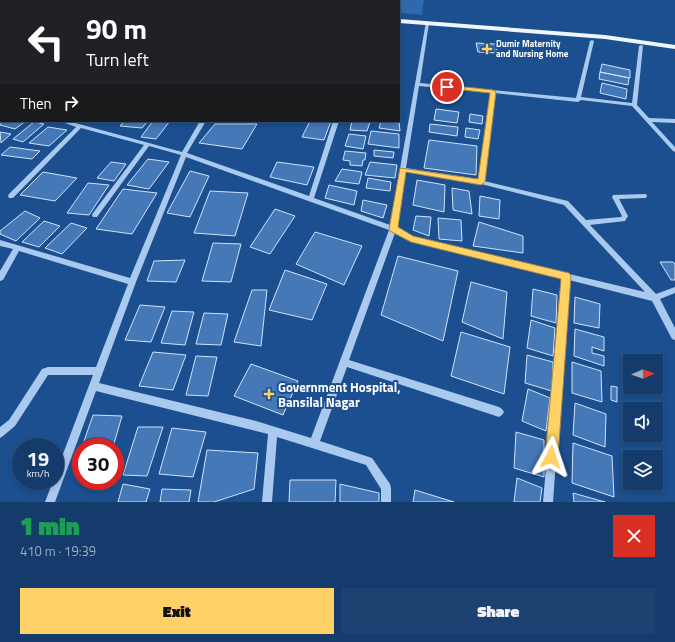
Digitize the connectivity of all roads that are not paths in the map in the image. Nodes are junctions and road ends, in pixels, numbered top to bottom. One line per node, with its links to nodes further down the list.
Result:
1 (400, 21): 3 (main road)
2 (400, 26): 3 (main road)
3 (427, 26): 4 (main road); 6 (main road); 8 (street)
4 (592, 41): 5 (main road); 10 (street)
5 (641, 46): 7 (main road); 11 (street)
6 (675, 47)
7 (675, 51)
8 (417, 84): 9 (street); 21 (street)
9 (493, 92): 10 (street); 22 (street)
10 (578, 98): 11 (street)
11 (634, 105): 12 (street)
12 (648, 120): 13 (street); 19 (street)
13 (675, 120)
14 (66, 122): 17 (street)
15 (202, 122): 20 (street)
16 (336, 122): 25 (street)
17 (80, 126): 18 (street); 23 (street)
18 (148, 144): 20 (street); 26 (street)
19 (675, 150)
20 (184, 154): 25 (street); 33 (street)
21 (403, 169): 22 (street); 28 (street)
22 (481, 182): 27 (street)
23 (10, 196)
24 (644, 196): 27 (street)
25 (311, 199): 28 (street)
26 (95, 215)
27 (586, 223): 35 (street)
28 (393, 229): 31 (street); 37 (street)
29 (0, 243): 30 (street)
30 (17, 248): 32 (street); 33 (street)
31 (566, 276): 35 (street); 47 (street)
32 (0, 278)
33 (132, 282): 38 (street)
34 (675, 290): 35 (street)
35 (656, 298): 36 (street)
36 (675, 336)
37 (344, 362): 40 (street); 43 (street)
38 (99, 371): 39 (street); 42 (street)
39 (93, 386): 41 (street); 44 (street)
40 (499, 412)
41 (273, 431): 43 (street); 45 (street)
42 (0, 433)
43 (314, 444): 46 (street)
44 (50, 502)
45 (267, 502)
46 (386, 502)
47 (548, 502)

